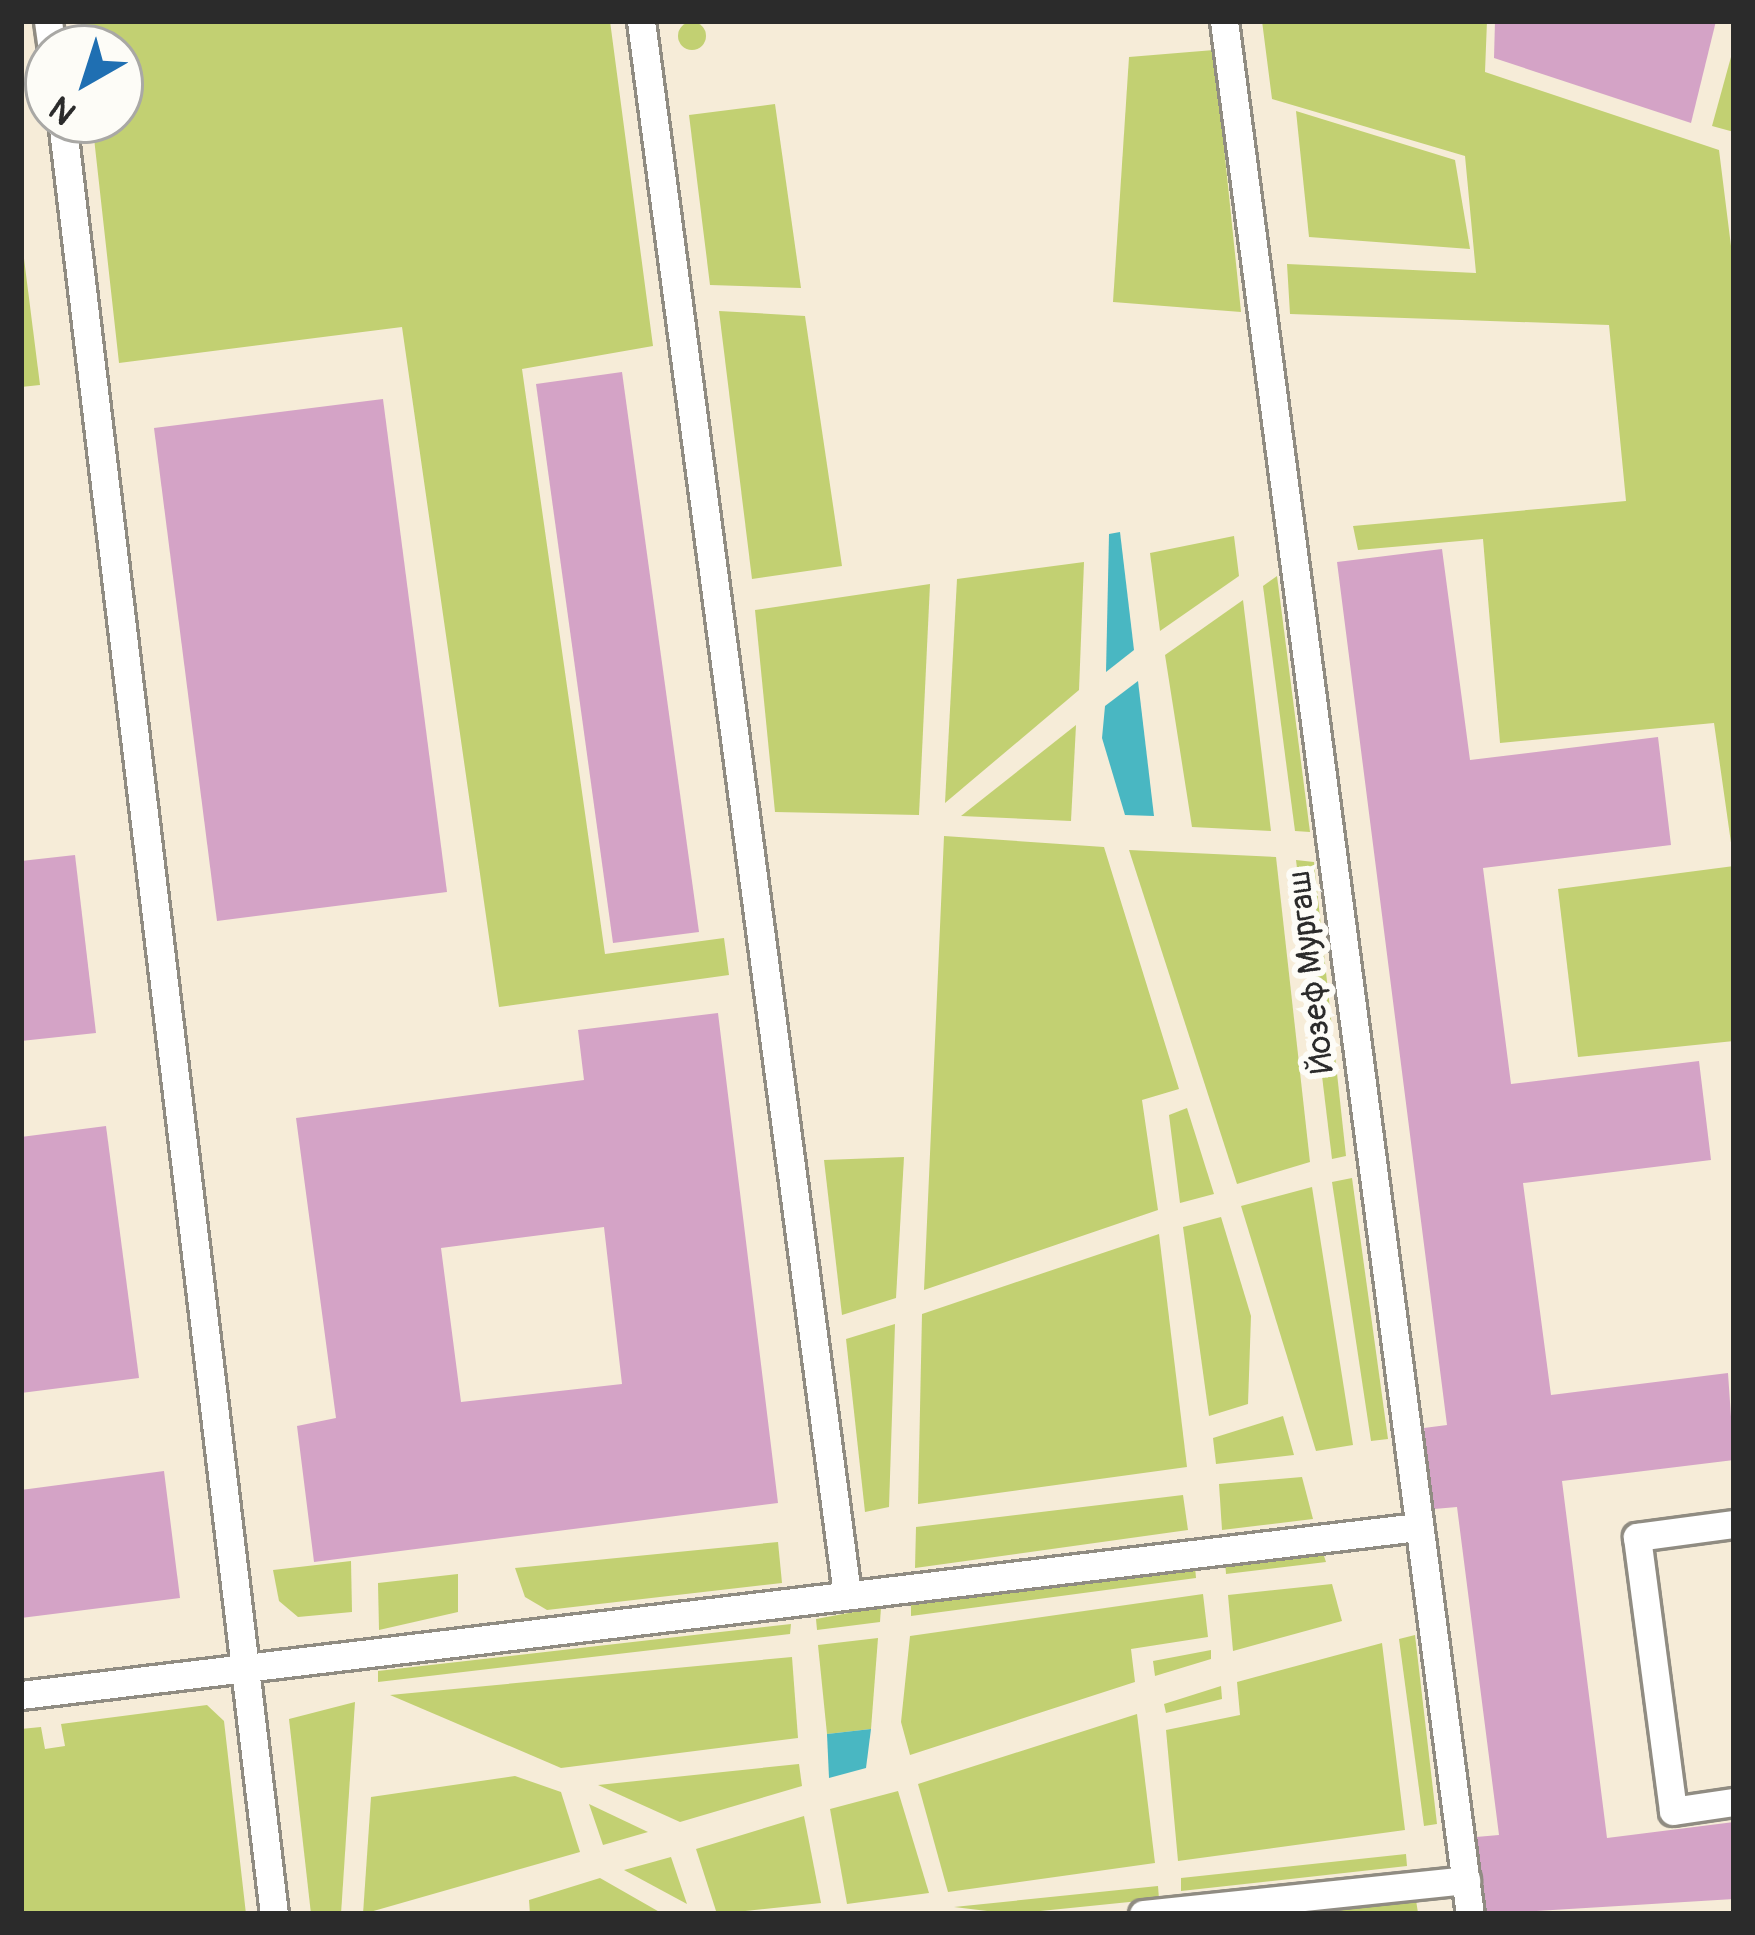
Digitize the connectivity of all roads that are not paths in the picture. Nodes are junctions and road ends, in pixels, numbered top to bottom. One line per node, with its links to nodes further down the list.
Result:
1 (641, 21): 6 (lane)
2 (1224, 21): 5 (lane, Йозеф Мургаш)
3 (65, 144): 7 (lane)
4 (1734, 1523): 9 (lane)
5 (1418, 1527): 6 (lane); 10 (lane, Йозеф Мургаш)
6 (848, 1595): 7 (lane)
7 (247, 1668): 8 (lane); 11 (lane)
8 (21, 1695)
9 (1734, 1802)
10 (1466, 1880): 12 (lane); 13 (lane, Йозеф Мургаш)
11 (274, 1914)
12 (1143, 1914)
13 (1470, 1914)

